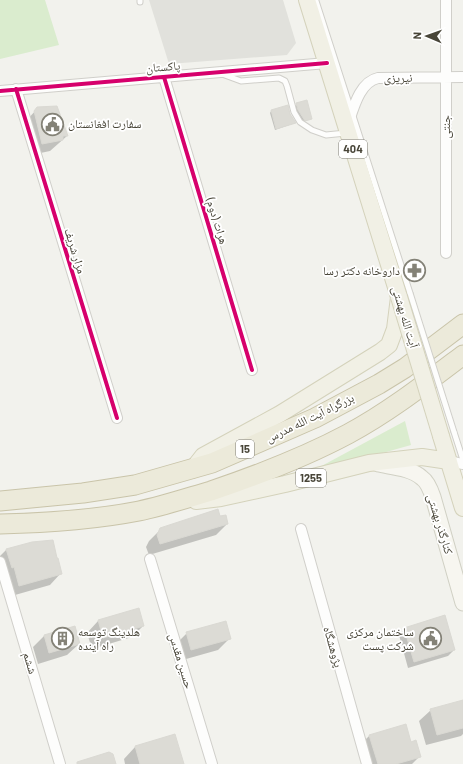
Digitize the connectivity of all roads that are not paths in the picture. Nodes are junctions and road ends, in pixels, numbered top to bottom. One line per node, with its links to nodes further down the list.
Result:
1 (307, 0): 4 (main road, آیت الله بهشتی / 404)
2 (315, 0): 11 (lane)
3 (446, 0): 7 (street, جنتی)
4 (327, 63): 5 (street, پاکستان); 11 (main road, آیت الله بهشتی / 404)
5 (217, 72): 6 (street, پاکستان); 11 (lane)
6 (164, 77): 9 (street, پاکستان); 16 (street, هرات (دوم))
7 (446, 77): 8 (street, نیریزی); 11 (street, نیریزی); 12 (street, جنتی)
8 (463, 77)
9 (16, 89): 10 (street, پاکستان); 17 (street, مزار شریف)
10 (0, 91)
11 (349, 124): 13 (main road, آیت الله بهشتی / 404)
12 (446, 253)
13 (405, 295): 18 (main road, آیت الله بهشتی / 404, bridge); 20 (main road)
14 (463, 324): 20 (highway, بزرگراه آیت الله مدرس / 15)
15 (463, 356): 22 (highway, 15)
16 (252, 370)
17 (117, 418)
18 (458, 462): 19 (main road, 1255); 23 (main road, آیت الله بهشتی / 404)
19 (369, 463): 22 (main road, 1255); 30 (main road, کنارگذر بهشتی)
20 (192, 470): 21 (highway, بزرگراه آیت الله مدرس / 15)
21 (0, 501)
22 (173, 503): 24 (highway, 15)
23 (463, 508)
24 (23, 523): 25 (highway, 15); 26 (main road)
25 (0, 524)
26 (0, 528)
27 (301, 529): 34 (street, پژوهشگاه)
28 (150, 559): 33 (street, حسین مقدس)
29 (0, 562): 32 (street, ششم)
30 (460, 578): 31 (main road, کنارگذر بهشتی)
31 (463, 603)
32 (60, 764)
33 (212, 764)
34 (367, 764)

